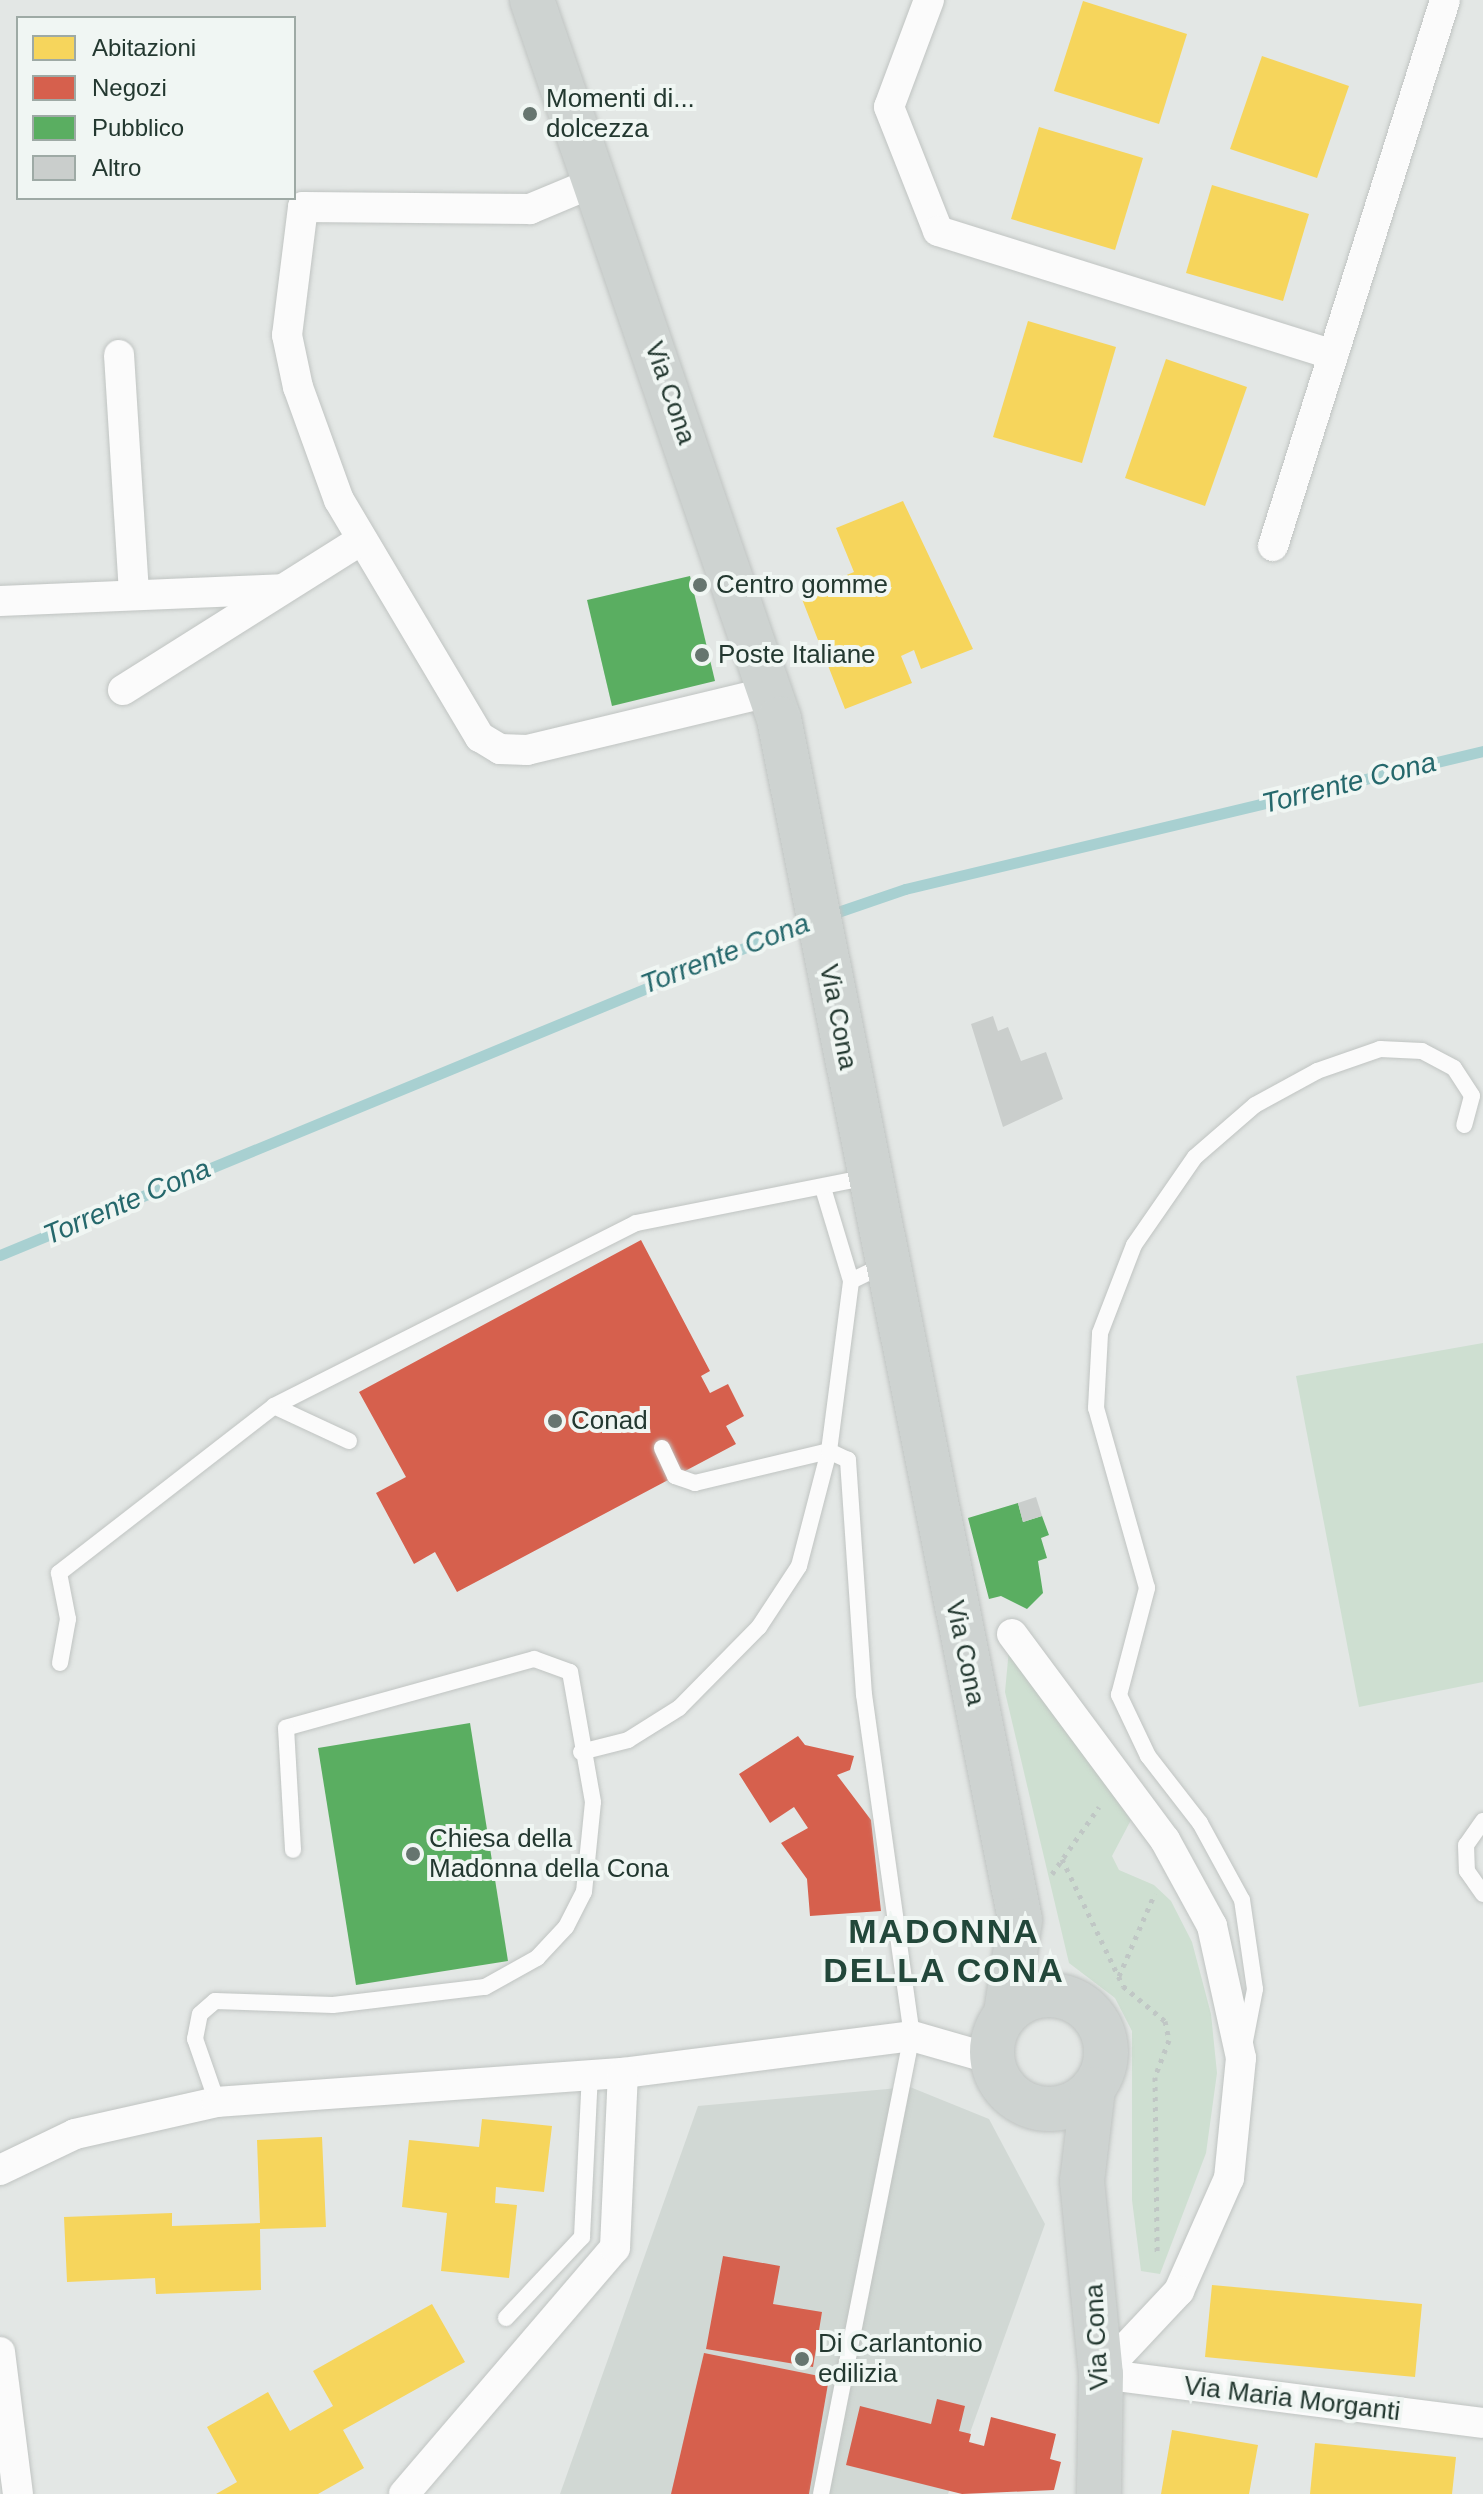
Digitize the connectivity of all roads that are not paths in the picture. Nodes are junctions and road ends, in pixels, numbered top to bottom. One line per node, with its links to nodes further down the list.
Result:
1 (532, 0): 4 (main road, Via Cona)
2 (929, 0): 7 (street)
3 (1445, 0): 7 (street)
4 (597, 181): 5 (street); 14 (main road, Via Cona)
5 (296, 202): 8 (street)
6 (119, 355): 11 (street)
7 (1333, 355): 9 (street)
8 (361, 540): 10 (street); 14 (street)
9 (1273, 546)
10 (282, 589): 11 (street); 13 (street)
11 (134, 595): 12 (street)
12 (0, 601)
13 (123, 690)
14 (775, 705): 16 (main road, Via Cona)
15 (1464, 1125): 33 (lane)
16 (870, 1177): 17 (lane); 18 (main road, Via Cona)
17 (823, 1188): 18 (lane); 19 (lane)
18 (870, 1272): 22 (lane); 29 (main road, Via Cona)
19 (274, 1406): 20 (lane); 24 (lane)
20 (349, 1441)
21 (662, 1448): 22 (lane)
22 (829, 1451): 25 (lane); 32 (lane)
23 (1012, 1634): 33 (street)
24 (60, 1663)
25 (581, 1752): 27 (lane); 38 (lane)
26 (1483, 1821): 28 (lane)
27 (293, 1850)
28 (1483, 1894)
29 (1020, 1920): 30 (main road, Via Cona); 31 (main road, Via Cona)
30 (1066, 1996): 31 (main road); 37 (main road)
31 (1006, 2013): 34 (main road)
32 (912, 2036): 34 (street); 35 (street); 48 (lane)
33 (1241, 2058): 44 (street)
34 (992, 2059): 39 (main road)
35 (623, 2073): 36 (street); 47 (street)
36 (590, 2075): 38 (street); 42 (lane)
37 (1093, 2089): 39 (main road); 41 (main road, Via Cona)
38 (217, 2102): 40 (street)
39 (1035, 2108): 41 (main road, Via Cona)
40 (0, 2170)
41 (1082, 2181): 44 (main road, Via Cona)
42 (506, 2318)
43 (0, 2352): 46 (street)
44 (1101, 2374): 45 (street, Via Maria Morganti); 49 (main road, Via Cona)
45 (1483, 2423)
46 (18, 2494)
47 (404, 2494)
48 (821, 2494)
49 (1099, 2494)

